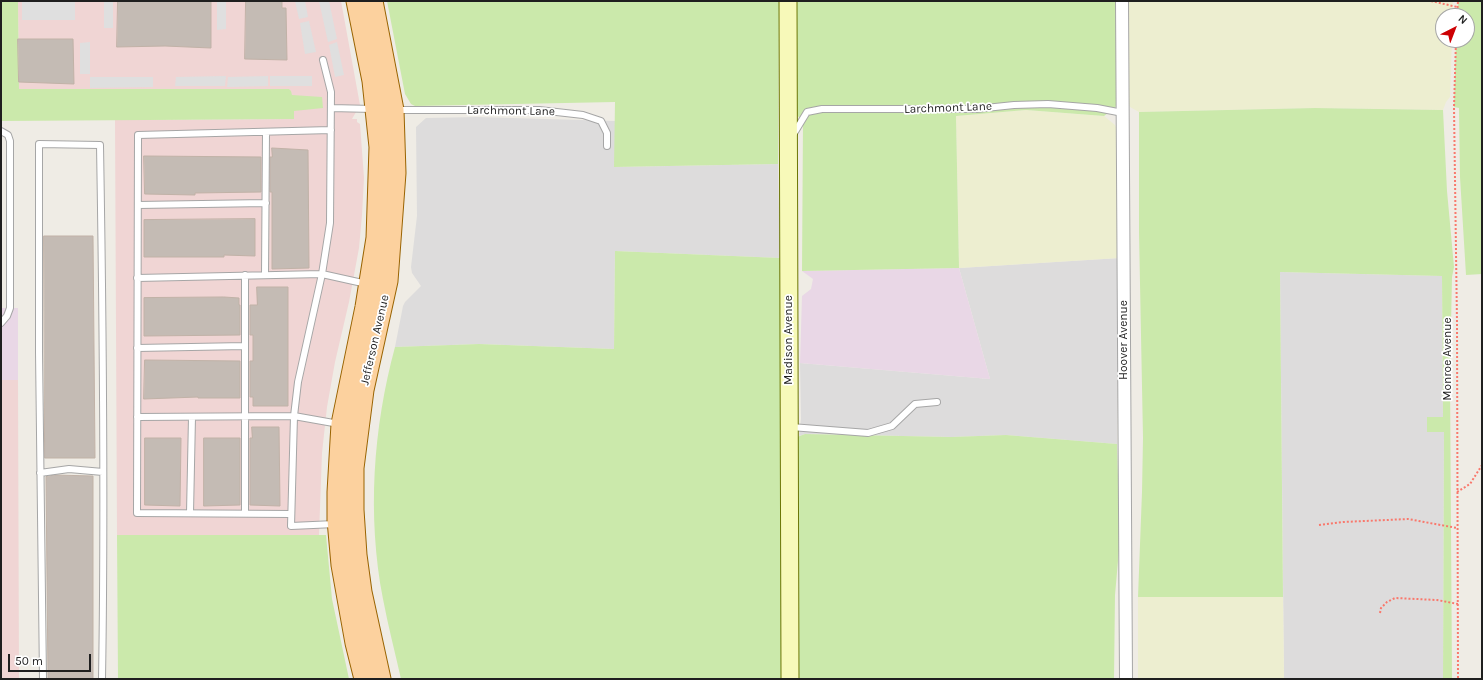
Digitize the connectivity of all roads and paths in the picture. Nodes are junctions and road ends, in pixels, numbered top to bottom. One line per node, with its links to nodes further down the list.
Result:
1 (356, 1): 11 (main road, Jefferson Avenue)
2 (373, 1): 11 (main road, Jefferson Avenue)
3 (788, 1): 16 (street, Madison Avenue)
4 (1122, 1): 12 (street, Hoover Avenue)
5 (1431, 1): 7 (path)
6 (1458, 1): 7 (path)
7 (1457, 7)
8 (1456, 48): 38 (path, Monroe Avenue)
9 (323, 60): 10 (lane)
10 (331, 108): 11 (lane, Larchmont Lane); 13 (lane)
11 (385, 110): 17 (lane, Larchmont Lane); 24 (main road, Jefferson Avenue); 39 (main road, Jefferson Avenue)
12 (1123, 113): 16 (lane, Larchmont Lane); 53 (street, Hoover Avenue)
13 (331, 130): 15 (lane); 20 (lane)
14 (1, 131): 25 (lane)
15 (266, 132): 18 (lane); 19 (lane)
16 (789, 141): 34 (street, Madison Avenue)
17 (607, 146)
18 (266, 202): 19 (lane); 22 (lane)
19 (138, 205): 23 (lane)
20 (322, 274): 22 (lane); 24 (lane); 30 (lane)
21 (245, 275): 22 (lane); 23 (lane); 26 (lane)
22 (265, 275)
23 (137, 278): 27 (lane)
24 (368, 285): 33 (main road, Jefferson Avenue)
25 (1, 323)
26 (245, 346): 27 (lane); 29 (lane)
27 (137, 348): 31 (lane)
28 (937, 402): 34 (lane)
29 (245, 416): 30 (lane); 32 (lane); 41 (lane)
30 (294, 416): 33 (lane); 42 (lane)
31 (137, 417): 32 (lane); 40 (lane)
32 (192, 417): 40 (lane)
33 (341, 424): 39 (main road); 43 (main road, Jefferson Avenue)
34 (789, 427): 52 (street, Madison Avenue)
35 (1482, 465): 38 (path)
36 (103, 472): 37 (lane); 37 (lane); 49 (lane)
37 (40, 473): 48 (lane)
38 (1457, 492): 45 (path, Monroe Avenue)
39 (354, 510): 51 (main road, Jefferson Avenue)
40 (190, 513): 41 (lane)
41 (245, 513): 42 (lane)
42 (292, 514): 43 (lane)
43 (338, 524): 50 (main road, Jefferson Avenue)
44 (1319, 525): 45 (path)
45 (1457, 528): 46 (path, Monroe Avenue)
46 (1458, 604): 47 (path); 54 (path, Monroe Avenue)
47 (1380, 613)
48 (43, 679)
49 (102, 679)
50 (364, 679)
51 (381, 679)
52 (790, 679)
53 (1126, 679)
54 (1458, 679)

